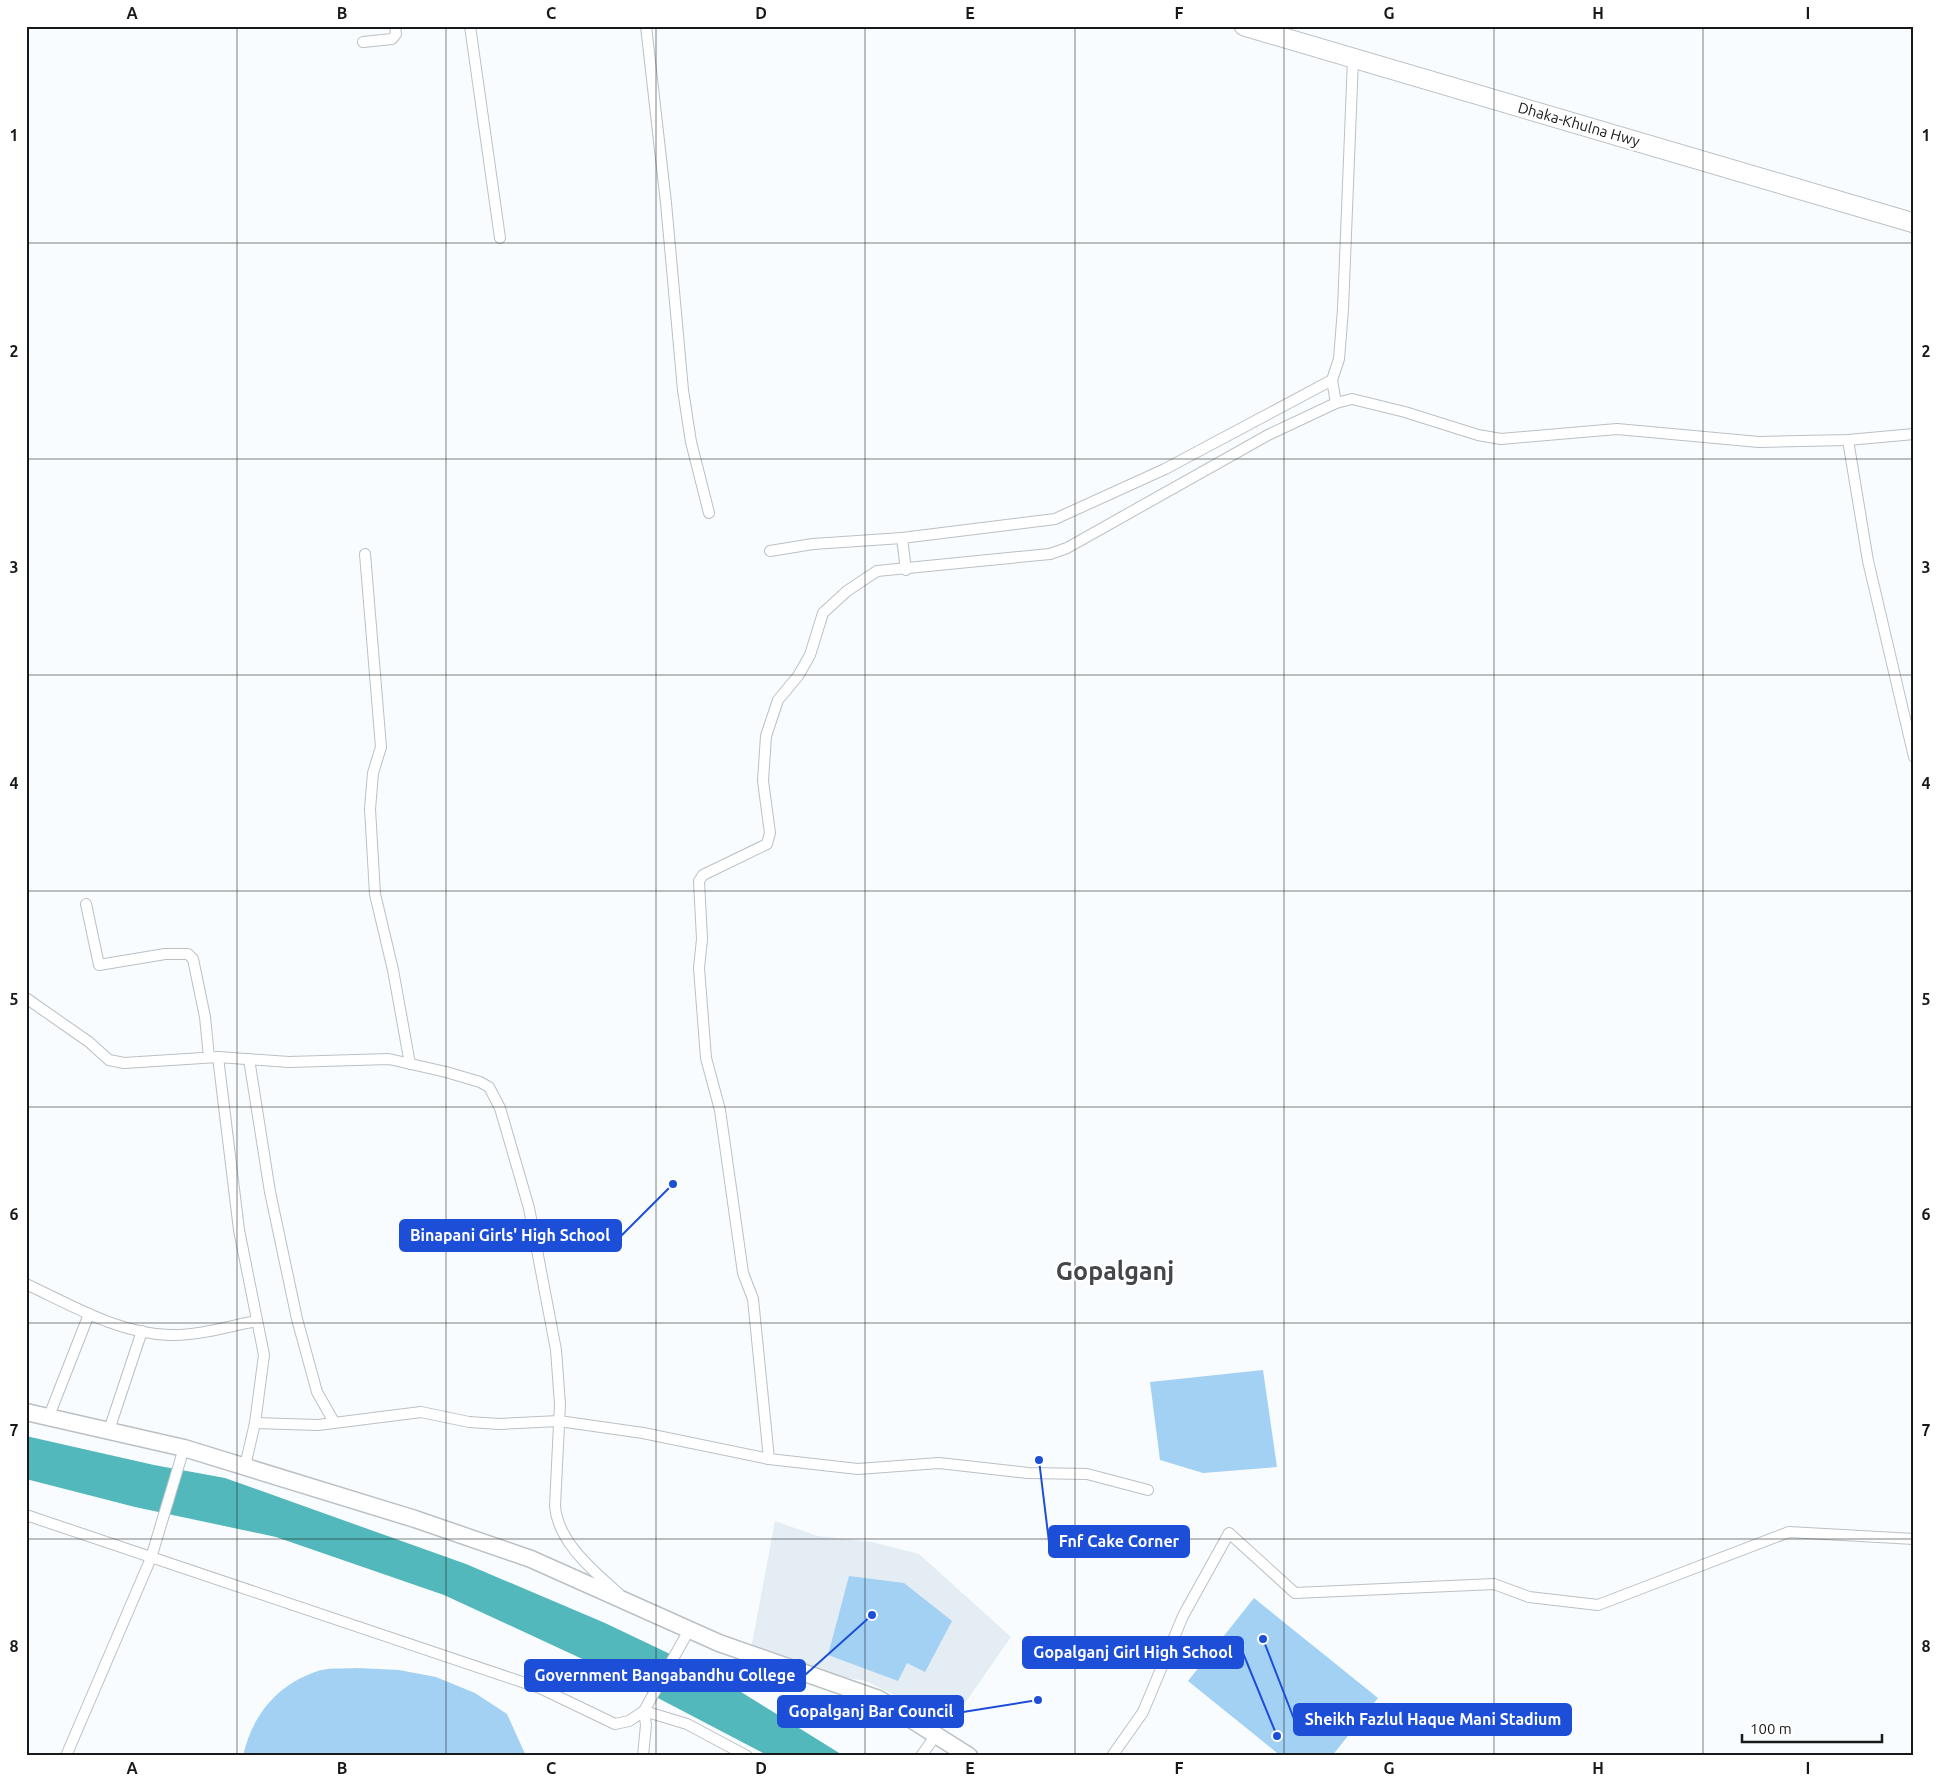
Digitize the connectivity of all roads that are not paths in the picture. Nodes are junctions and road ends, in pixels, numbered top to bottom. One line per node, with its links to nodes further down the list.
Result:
1 (395, 26): 5 (street)
2 (470, 26): 8 (street)
3 (646, 26): 13 (street)
4 (1244, 26): 6 (highway, Dhaka-Khulna Hwy)
5 (363, 42)
6 (1353, 58): 7 (highway, Dhaka-Khulna Hwy); 9 (street)
7 (1910, 221)
8 (500, 238)
9 (1332, 382): 10 (street); 14 (street)
10 (1336, 401): 12 (street); 17 (street)
11 (1914, 434): 12 (street)
12 (1848, 440): 18 (street)
13 (709, 513)
14 (902, 540): 15 (street); 17 (street)
15 (770, 551)
16 (365, 554): 23 (street)
17 (905, 566): 35 (street)
18 (1914, 758)
19 (86, 904): 21 (street)
20 (26, 998): 21 (street)
21 (214, 1057): 22 (street); 26 (street)
22 (249, 1059): 23 (street); 31 (street)
23 (410, 1064): 30 (street)
24 (26, 1284): 25 (street)
25 (89, 1314): 27 (street); 29 (street)
26 (257, 1321): 27 (street); 32 (street)
27 (142, 1332): 33 (street)
28 (26, 1412): 29 (main road)
29 (49, 1416): 33 (main road)
30 (559, 1421): 31 (street); 35 (street); 41 (street)
31 (334, 1422): 32 (street)
32 (254, 1423): 36 (street)
33 (109, 1430): 34 (main road)
34 (184, 1448): 36 (main road); 40 (street)
35 (769, 1458): 37 (street)
36 (245, 1466): 41 (main road)
37 (1148, 1490)
38 (26, 1515): 40 (street)
39 (1914, 1538): 50 (street)
40 (151, 1558): 43 (street); 45 (street)
41 (630, 1603): 42 (main road)
42 (685, 1637): 43 (street); 44 (main road)
43 (646, 1707): 46 (street); 47 (street)
44 (936, 1735): 48 (street); 49 (main road)
45 (66, 1756)
46 (642, 1756)
47 (747, 1756)
48 (921, 1756)
49 (968, 1756)
50 (1112, 1756)

